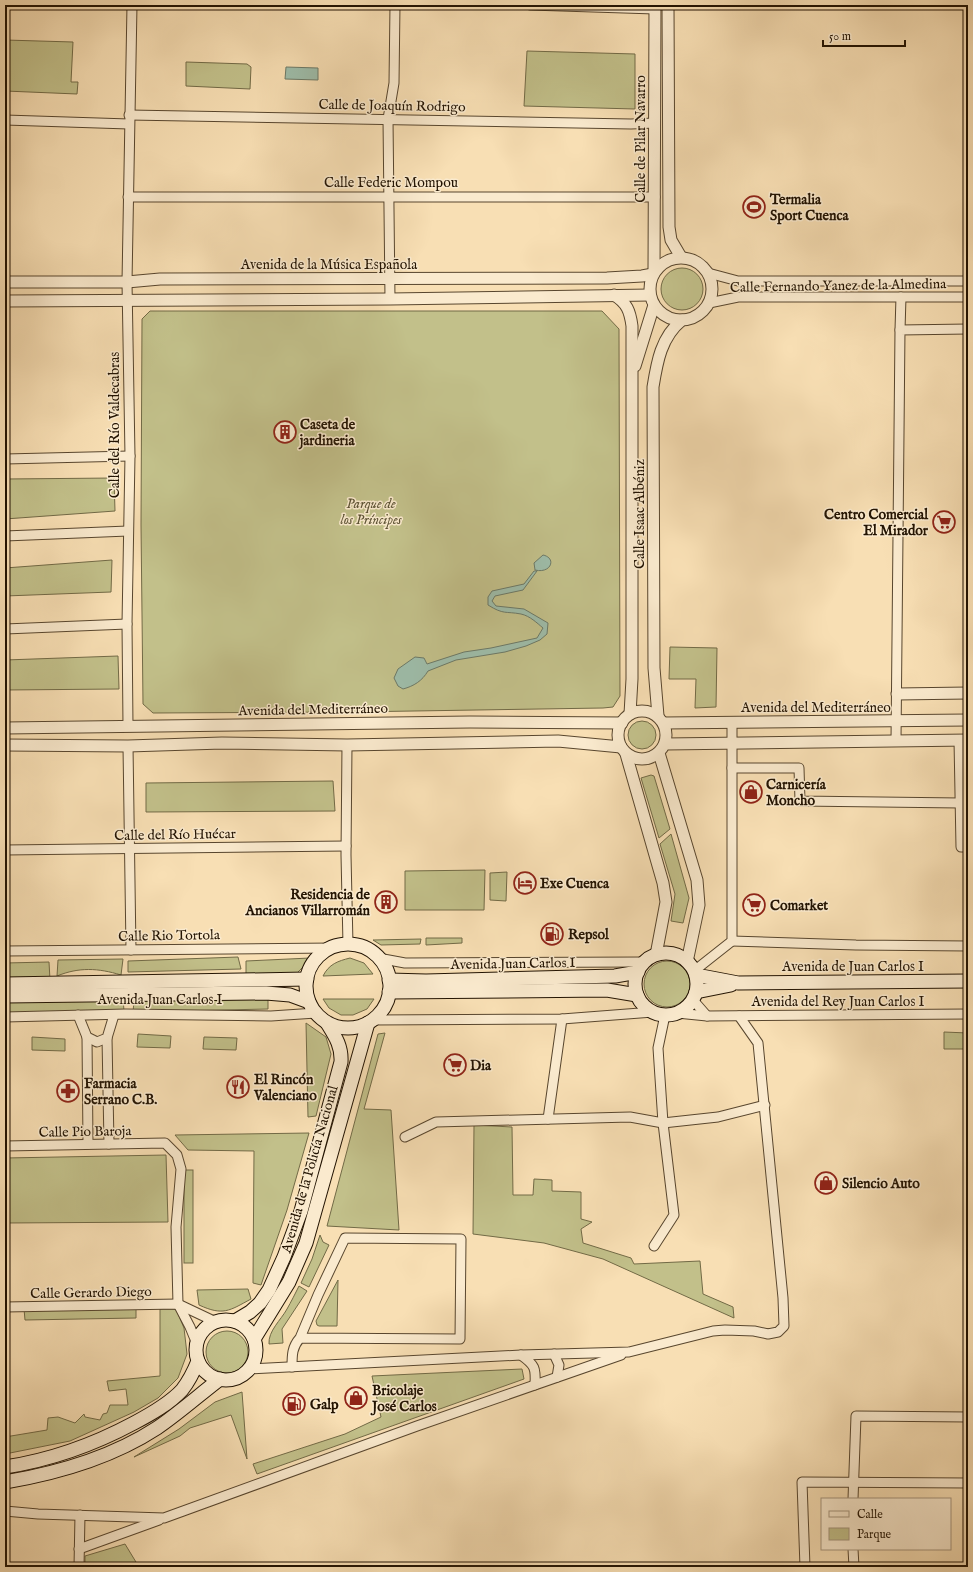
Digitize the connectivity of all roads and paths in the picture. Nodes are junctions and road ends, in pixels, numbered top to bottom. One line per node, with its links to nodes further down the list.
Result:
1 (132, 5): 6 (street, Calle del Río Valdecabras)
2 (395, 5): 7 (street)
3 (530, 5): 5 (street)
4 (668, 5): 13 (street, Calle de Pilar Navarro)
5 (655, 7): 9 (street, Calle de Pilar Navarro)
6 (129, 119): 7 (street, Calle de Joaquín Rodrigo); 8 (street, Calle de Joaquín Rodrigo); 11 (street, Calle del Río Valdecabras)
7 (388, 119): 9 (street, Calle de Joaquín Rodrigo); 10 (street)
8 (5, 120)
9 (655, 123): 12 (street, Calle de Pilar Navarro)
10 (388, 196): 11 (street, Calle Federic Mompou); 12 (street, Calle Federic Mompou); 16 (street)
11 (128, 197): 19 (street, Calle del Río Valdecabras)
12 (655, 197): 15 (street, Calle de Pilar Navarro)
13 (682, 257): 14 (street); 15 (street)
14 (708, 273): 17 (street, Calle Fernando Yanez de la Almedina); 27 (street)
15 (654, 274): 16 (street, Avenida de la Música Española); 25 (street)
16 (390, 279): 19 (street, Avenida de la Música Española); 23 (street)
17 (968, 281)
18 (5, 282): 19 (street, Avenida de la Música Española)
19 (126, 282): 24 (street, Calle del Río Valdecabras)
20 (614, 295): 23 (street); 25 (street); 31 (street, Calle Isaac Albéniz)
21 (901, 297): 22 (street, Calle Fernando Yanez de la Almedina); 27 (street, Calle Fernando Yanez de la Almedina); 30 (street)
22 (968, 297)
23 (390, 299): 24 (street)
24 (127, 300): 26 (street); 32 (street, Calle del Río Valdecabras)
25 (652, 300): 28 (street); 31 (street, Calle Isaac Albéniz)
26 (5, 301)
27 (709, 303): 28 (street)
28 (682, 320): 41 (street, Calle Isaac Albéniz)
29 (968, 329): 30 (street)
30 (900, 330): 39 (street)
31 (632, 374): 40 (street, Calle Isaac Albéniz)
32 (130, 456): 33 (street); 34 (street, Calle del Río Valdecabras)
33 (5, 459)
34 (128, 531): 35 (street); 36 (street, Calle del Río Valdecabras)
35 (5, 536)
36 (126, 624): 37 (street); 45 (street, Calle del Río Valdecabras)
37 (5, 629)
38 (968, 693): 39 (street, Avenida del Mediterráneo)
39 (897, 694): 44 (street)
40 (626, 718): 41 (street); 45 (street, Avenida del Mediterráneo); 54 (street)
41 (661, 720): 43 (street, Avenida del Mediterráneo); 53 (street)
42 (968, 720): 44 (street, Avenida del Mediterráneo)
43 (732, 722): 44 (street, Avenida del Mediterráneo); 49 (street)
44 (896, 722): 48 (street)
45 (128, 726): 46 (street, Avenida del Mediterráneo)
46 (5, 728)
47 (964, 740): 48 (street); 56 (street)
48 (896, 741): 49 (street)
49 (732, 744): 53 (street); 55 (street)
50 (5, 745): 52 (street)
51 (347, 745): 52 (street); 54 (street); 57 (street)
52 (128, 746): 59 (street)
53 (662, 749): 54 (street); 70 (street)
54 (624, 751): 67 (street)
55 (732, 768): 56 (street); 61 (street)
56 (960, 803): 58 (street)
57 (346, 846): 59 (street, Calle del Río Huécar); 62 (street)
58 (968, 847)
59 (130, 848): 60 (street, Calle del Río Huécar); 65 (street)
60 (5, 850)
61 (732, 941): 63 (street); 70 (street)
62 (348, 945): 64 (main road); 68 (main road)
63 (968, 946)
64 (333, 948): 65 (street, Calle Rio Tortola); 71 (main road)
65 (131, 950): 66 (street, Calle Rio Tortola)
66 (5, 951)
67 (656, 955): 69 (main road); 70 (main road)
68 (378, 958): 69 (street); 75 (main road)
69 (641, 967): 75 (main road, Avenida Juan Carlos I); 76 (main road)
70 (692, 969): 73 (main road); 78 (main road)
71 (307, 979): 74 (main road, Avenida Juan Carlos I); 79 (main road)
72 (968, 982): 73 (main road, Avenida de Juan Carlos I)
73 (738, 983): 78 (main road)
74 (5, 984)
75 (389, 986): 76 (main road, Avenida Juan Carlos I); 88 (main road)
76 (637, 995): 80 (main road)
77 (5, 996): 79 (main road, Avenida Juan Carlos I)
78 (694, 996): 80 (main road); 84 (street)
79 (312, 1007): 83 (street, Avenida Juan Carlos I); 89 (main road)
80 (665, 1013): 84 (street, Avenida del Rey Juan Carlos I); 87 (street, Avenida del Rey Juan Carlos I); 94 (street)
81 (968, 1014): 85 (street, Avenida del Rey Juan Carlos I)
82 (78, 1015): 83 (street, Avenida Juan Carlos I); 86 (street, Avenida Juan Carlos I); 90 (street)
83 (114, 1015): 91 (street)
84 (707, 1016): 85 (street, Avenida del Rey Juan Carlos I)
85 (739, 1016): 92 (street)
86 (5, 1017)
87 (562, 1019): 88 (street, Avenida del Rey Juan Carlos I); 93 (street)
88 (370, 1021): 89 (main road); 105 (main road, Avenida de la Policía Nacional)
89 (327, 1023): 102 (main road, Avenida de la Policía Nacional)
90 (87, 1037): 91 (street); 96 (street)
91 (107, 1038): 97 (street)
92 (765, 1105): 94 (street); 107 (street)
93 (548, 1119): 94 (street); 95 (street)
94 (663, 1123): 99 (street)
95 (405, 1137)
96 (88, 1144): 97 (street, Calle Pio Baroja); 98 (street, Calle Pio Baroja)
97 (109, 1144): 100 (street, Calle Pio Baroja)
98 (5, 1146)
99 (654, 1246)
100 (178, 1304): 101 (street, Calle Gerardo Diego); 103 (street); 106 (street)
101 (5, 1307)
102 (235, 1321): 103 (main road); 105 (main road)
103 (216, 1322): 106 (main road)
104 (300, 1338): 104 (street); 111 (street)
105 (254, 1339): 112 (main road)
106 (197, 1344): 110 (main road)
107 (629, 1352): 108 (street); 113 (street)
108 (554, 1354): 109 (street); 113 (street)
109 (521, 1355): 111 (street); 115 (street)
110 (198, 1361): 114 (main road); 117 (main road)
111 (292, 1367): 112 (street)
112 (248, 1369): 114 (main road)
113 (557, 1377): 115 (street)
114 (220, 1379): 118 (main road)
115 (535, 1384): 124 (street)
116 (968, 1417): 119 (street)
117 (5, 1466)
118 (5, 1482)
119 (853, 1483): 120 (street); 121 (street); 128 (street)
120 (968, 1483)
121 (853, 1498)
122 (5, 1510): 123 (street)
123 (80, 1515): 124 (street); 125 (street)
124 (164, 1518): 125 (street)
125 (79, 1549): 127 (street)
126 (854, 1550): 129 (street)
127 (79, 1567)
128 (805, 1567)
129 (854, 1567)

